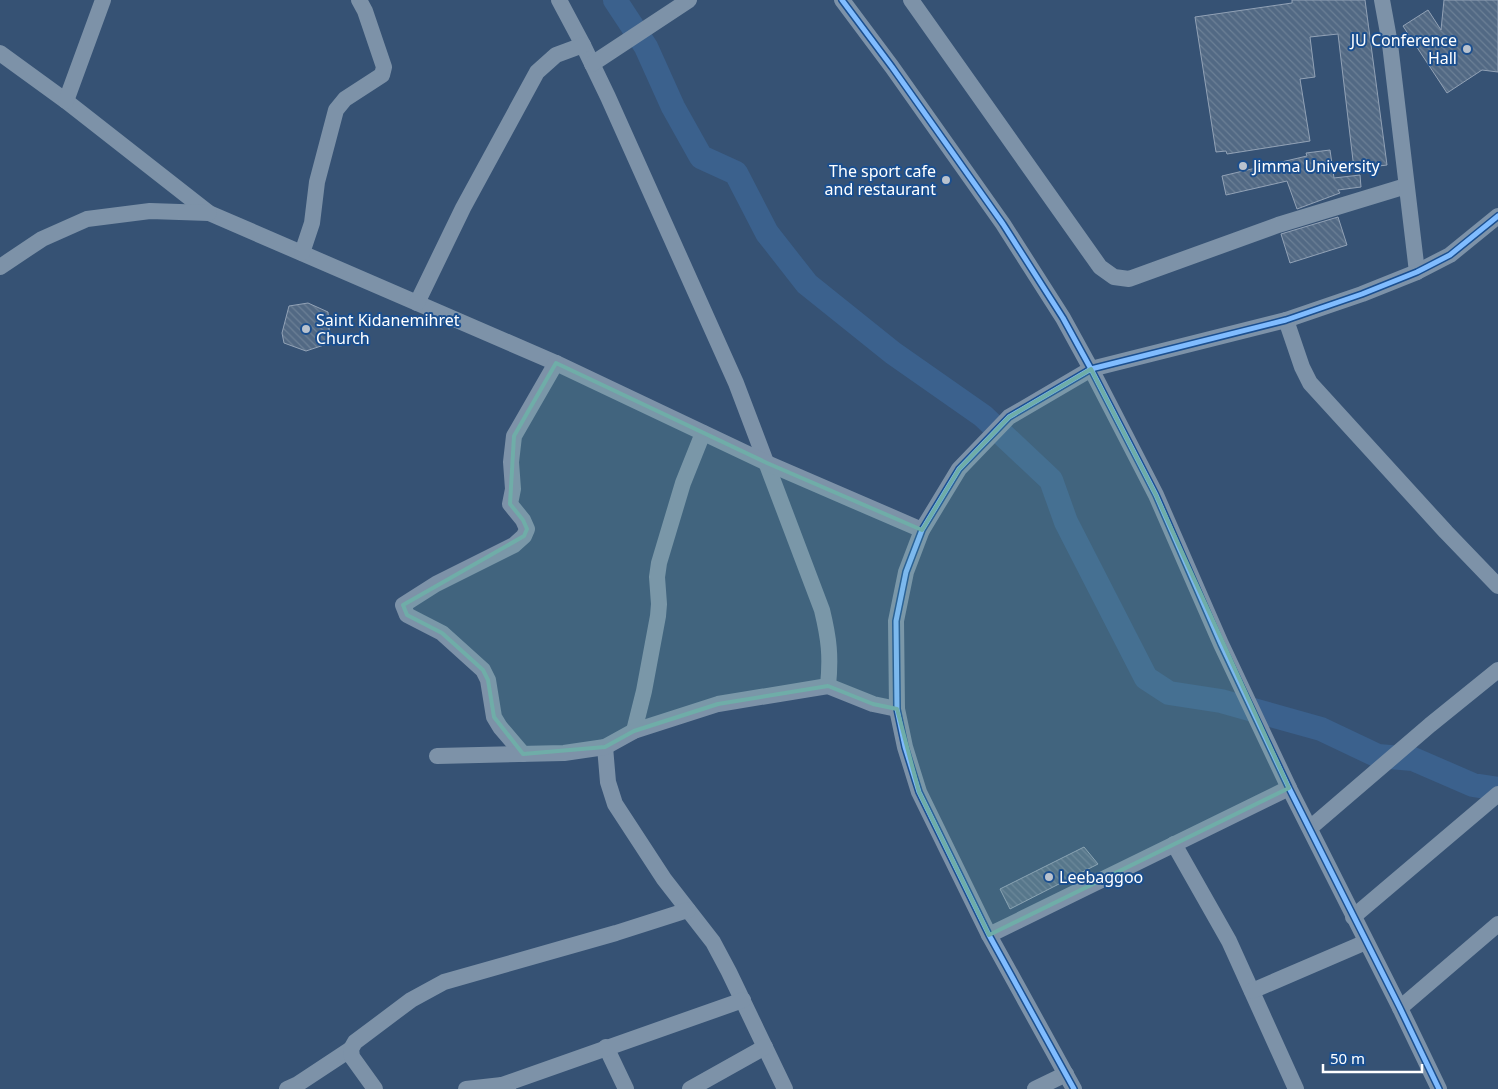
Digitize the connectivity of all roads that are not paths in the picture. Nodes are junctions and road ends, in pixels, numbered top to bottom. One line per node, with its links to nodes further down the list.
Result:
1 (102, 0): 11 (street)
2 (360, 0): 15 (street)
3 (559, 0): 8 (street)
4 (689, 0): 10 (street)
5 (842, 0): 21 (street)
6 (911, 0): 12 (street)
7 (1382, 0): 12 (street)
8 (583, 45): 10 (street); 18 (street)
9 (0, 53): 11 (street)
10 (592, 64): 23 (street)
11 (66, 101): 13 (street)
12 (1406, 186): 17 (street)
13 (209, 213): 15 (street); 16 (street)
14 (1496, 221): 17 (street)
15 (302, 253): 18 (street)
16 (0, 266)
17 (1417, 272): 19 (street)
18 (417, 303): 20 (street)
19 (1286, 320): 21 (street); 25 (street)
20 (556, 363): 22 (street); 31 (street)
21 (1092, 368): 24 (street); 33 (street)
22 (703, 433): 23 (street); 29 (street)
23 (767, 463): 24 (street); 27 (street)
24 (922, 530): 28 (street)
25 (1498, 586)
26 (1498, 670): 35 (street)
27 (828, 686): 28 (street); 29 (street)
28 (897, 709): 40 (street)
29 (634, 730): 30 (street)
30 (605, 747): 31 (street); 37 (street)
31 (523, 754): 32 (street)
32 (437, 756)
33 (1289, 788): 35 (street); 36 (street)
34 (1498, 794): 38 (street)
35 (1310, 828): 38 (street)
36 (1174, 844): 40 (street); 42 (street)
37 (688, 910): 43 (street); 47 (street)
38 (1353, 917): 41 (street)
39 (1498, 924): 44 (street)
40 (989, 935): 48 (street)
41 (1366, 942): 42 (street); 44 (street)
42 (1252, 991): 58 (street)
43 (743, 1000): 45 (street); 46 (street)
44 (1400, 1008): 59 (street)
45 (606, 1047): 49 (street); 53 (street)
46 (765, 1047): 54 (street); 55 (street)
47 (351, 1049): 50 (street); 51 (street)
48 (1066, 1074): 56 (street); 57 (street)
49 (505, 1087): 52 (street)
50 (287, 1089)
51 (375, 1089)
52 (466, 1089)
53 (626, 1089)
54 (690, 1089)
55 (785, 1089)
56 (1035, 1089)
57 (1074, 1089)
58 (1296, 1089)
59 (1439, 1089)

